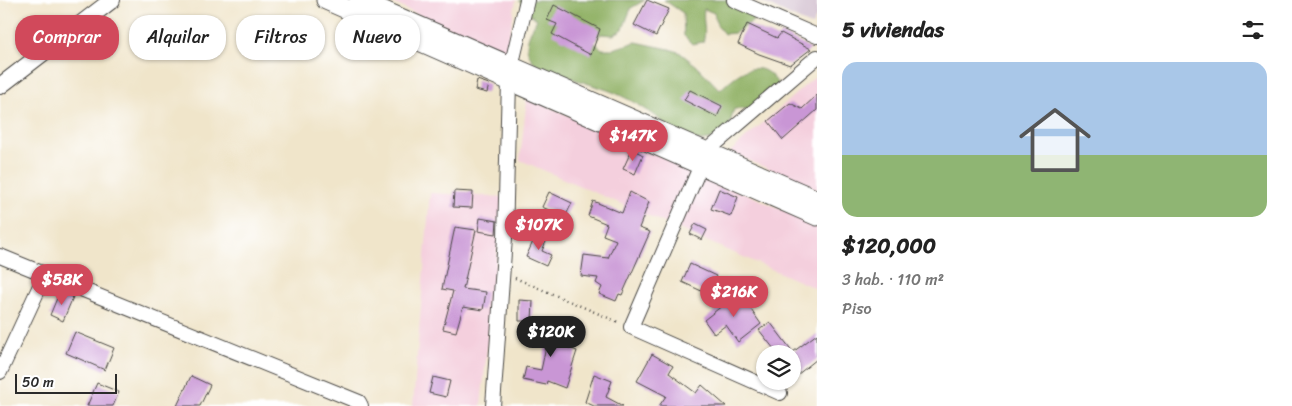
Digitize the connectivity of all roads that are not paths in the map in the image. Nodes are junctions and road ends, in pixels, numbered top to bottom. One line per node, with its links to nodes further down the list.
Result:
1 (112, 0): 9 (street)
2 (326, 0): 8 (main road)
3 (359, 0): 8 (main road)
4 (527, 0): 8 (street)
5 (734, 0): 6 (street)
6 (817, 36)
7 (817, 57): 10 (street)
8 (510, 74): 10 (main road); 18 (street)
9 (0, 86)
10 (704, 158): 11 (main road); 12 (main road); 16 (street)
11 (817, 200)
12 (817, 216)
13 (0, 256): 14 (street)
14 (45, 275): 15 (street); 17 (street)
15 (0, 372)
16 (780, 393)
17 (360, 404)
18 (493, 406)

